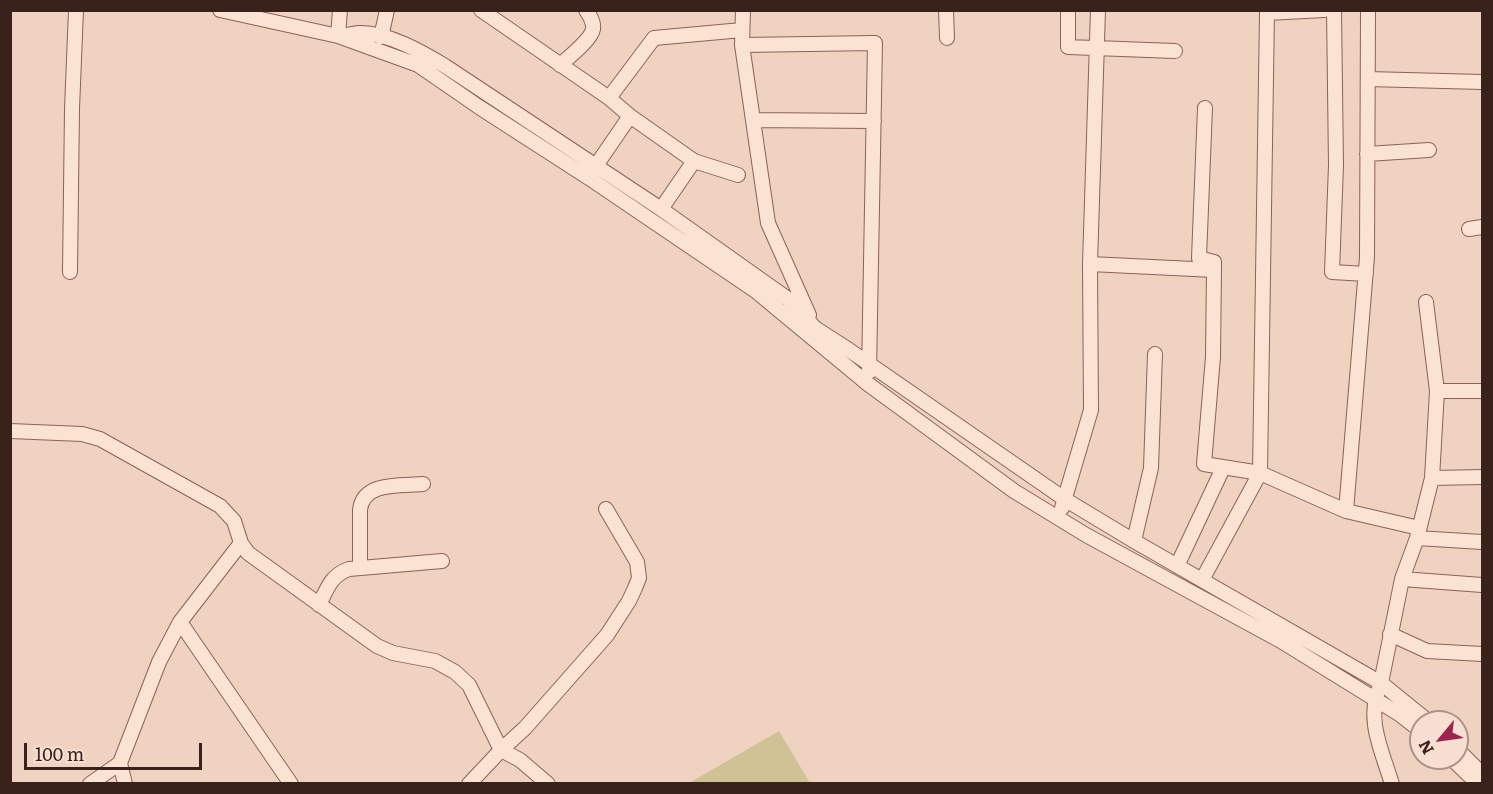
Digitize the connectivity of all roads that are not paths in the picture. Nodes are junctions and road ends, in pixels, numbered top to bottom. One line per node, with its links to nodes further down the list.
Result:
1 (76, 10): 43 (street)
2 (220, 10): 17 (street)
3 (340, 10): 19 (street)
4 (387, 10): 20 (street)
5 (481, 10): 26 (street)
6 (586, 10): 26 (street)
7 (743, 10): 18 (street)
8 (946, 10): 21 (street)
9 (1068, 10): 23 (street)
10 (1098, 10): 23 (street)
11 (1252, 10): 16 (street)
12 (1324, 10): 15 (street)
13 (1334, 10): 44 (street)
14 (1368, 10): 27 (street)
15 (1287, 11): 16 (street)
16 (1267, 13): 54 (street)
17 (262, 14): 19 (street)
18 (742, 30): 22 (street); 29 (street)
19 (338, 36): 20 (street); 25 (street)
20 (381, 37): 25 (street)
21 (947, 38)
22 (742, 45): 32 (street); 33 (street)
23 (1097, 47): 24 (street); 41 (street)
24 (1175, 51)
25 (422, 59): 37 (street); 39 (street)
26 (560, 65): 29 (street)
27 (1368, 79): 28 (street); 35 (street)
28 (1482, 81)
29 (609, 98): 31 (street)
30 (1205, 108): 42 (street)
31 (630, 116): 36 (street); 37 (street)
32 (753, 120): 33 (street); 46 (street)
33 (874, 121): 48 (street)
34 (1429, 150): 35 (street)
35 (1368, 154): 44 (street)
36 (694, 161): 38 (street); 40 (street)
37 (596, 165): 39 (street); 40 (street)
38 (738, 175)
39 (589, 178): 46 (street)
40 (661, 209): 46 (street)
41 (1090, 264): 42 (street); 58 (street)
42 (1214, 270): 53 (street)
43 (70, 272)
44 (1366, 274): 60 (street)
45 (1426, 302): 50 (street)
46 (813, 332): 48 (street); 49 (street)
47 (1155, 354): 63 (street)
48 (869, 365): 49 (street); 58 (street)
49 (868, 384): 61 (street)
50 (1437, 391): 51 (street); 56 (street)
51 (1482, 391)
52 (10, 431): 65 (street)
53 (1223, 468): 54 (street); 67 (street)
54 (1260, 473): 60 (street); 70 (street)
55 (1482, 477): 56 (street)
56 (1432, 478): 62 (street)
57 (423, 484): 68 (street)
58 (1066, 500): 61 (street); 63 (street)
59 (606, 509): 80 (street)
60 (1346, 511): 62 (street)
61 (1057, 518): 77 (street)
62 (1418, 533): 64 (street); 69 (street)
63 (1134, 541): 67 (street)
64 (1482, 542)
65 (241, 543): 72 (street); 73 (street)
66 (442, 561): 68 (street)
67 (1177, 566): 70 (street)
68 (360, 568): 72 (street)
69 (1402, 579): 71 (street); 74 (street)
70 (1202, 580): 76 (street)
71 (1482, 585)
72 (319, 605): 80 (street)
73 (180, 622): 82 (street); 87 (street)
74 (1390, 634): 75 (street); 76 (street)
75 (1482, 654)
76 (1381, 683): 77 (street); 78 (street)
77 (1374, 698): 79 (street); 90 (street)
78 (1414, 710)
79 (1409, 723)
80 (501, 750): 88 (street); 89 (street)
81 (1469, 761): 84 (street)
82 (120, 763): 85 (street); 86 (street)
83 (1464, 770): 91 (street)
84 (1482, 774)
85 (90, 783)
86 (125, 783)
87 (291, 783)
88 (470, 783)
89 (548, 783)
90 (1392, 783)
91 (1478, 783)

